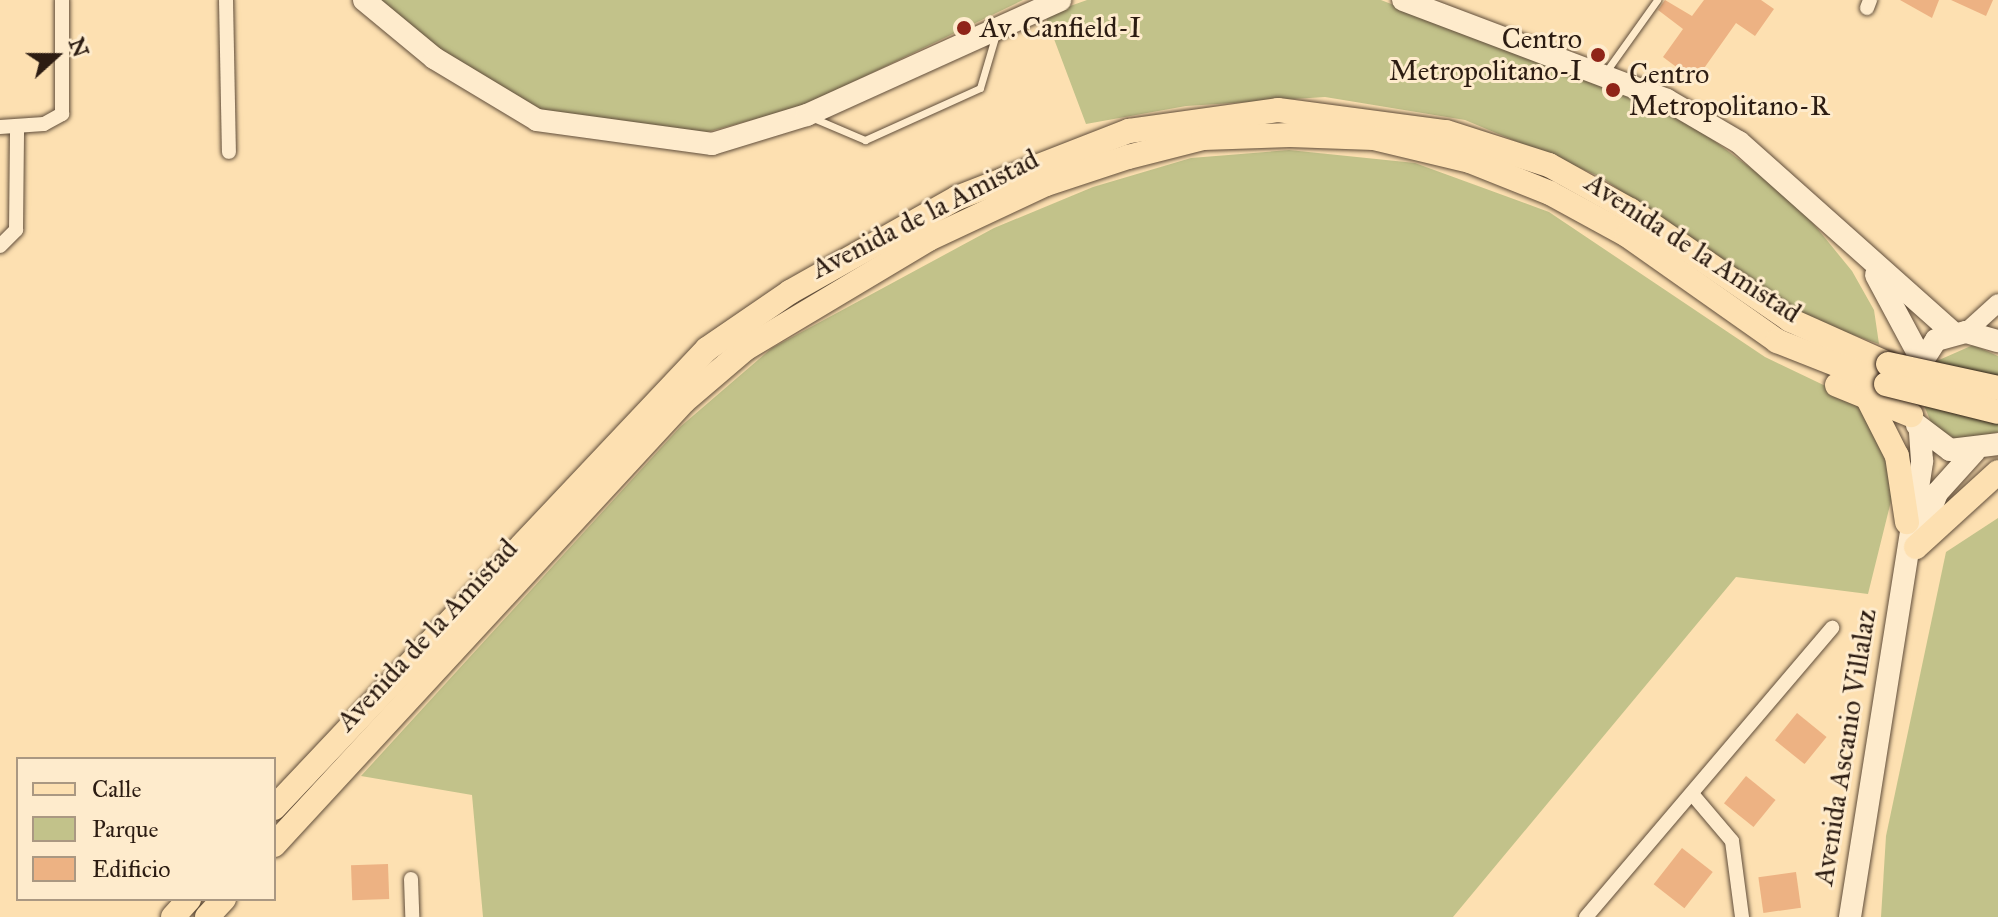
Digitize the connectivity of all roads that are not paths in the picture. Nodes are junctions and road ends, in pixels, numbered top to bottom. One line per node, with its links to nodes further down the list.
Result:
1 (62, 0): 11 (street)
2 (226, 0): 12 (street)
3 (364, 0): 9 (main road)
4 (1060, 0): 7 (main road)
5 (1403, 0): 8 (main road)
6 (1657, 0): 8 (lane)
7 (997, 28): 9 (main road); 9 (lane)
8 (1604, 75): 14 (main road)
9 (807, 115)
10 (0, 127): 11 (street)
11 (17, 127): 13 (street)
12 (229, 152)
13 (0, 246)
14 (1862, 254): 16 (main road); 18 (main road)
15 (1998, 303): 16 (street)
16 (1960, 332): 17 (main road); 18 (main road)
17 (1998, 341)
18 (1920, 357): 22 (main road, Avenida Ascanio Villalaz)
19 (1880, 381): 20 (main road, Avenida de la Amistad, bridge); 21 (main road, Avenida de la Amistad, bridge); 22 (main road); 26 (main road); 31 (main road, Avenida de la Amistad); 32 (main road, Avenida de la Amistad)
20 (1998, 388)
21 (1998, 412)
22 (1916, 422): 24 (main road); 26 (main road, Avenida Ascanio Villalaz)
23 (1998, 444): 24 (main road)
24 (1974, 452): 27 (main road, Avenida Ascanio Villalaz)
25 (1998, 472): 27 (main road)
26 (1907, 522): 28 (main road, Avenida Ascanio Villalaz)
27 (1916, 547): 28 (main road, Avenida Ascanio Villalaz)
28 (1900, 587): 41 (main road, Avenida Ascanio Villalaz)
29 (1832, 628): 30 (street)
30 (1693, 795): 39 (street); 40 (street)
31 (276, 806)
32 (276, 843)
33 (411, 879): 38 (street)
34 (187, 901): 36 (main road)
35 (222, 901): 37 (main road)
36 (173, 917)
37 (207, 917)
38 (412, 917)
39 (1586, 917)
40 (1742, 917)
41 (1850, 917)

